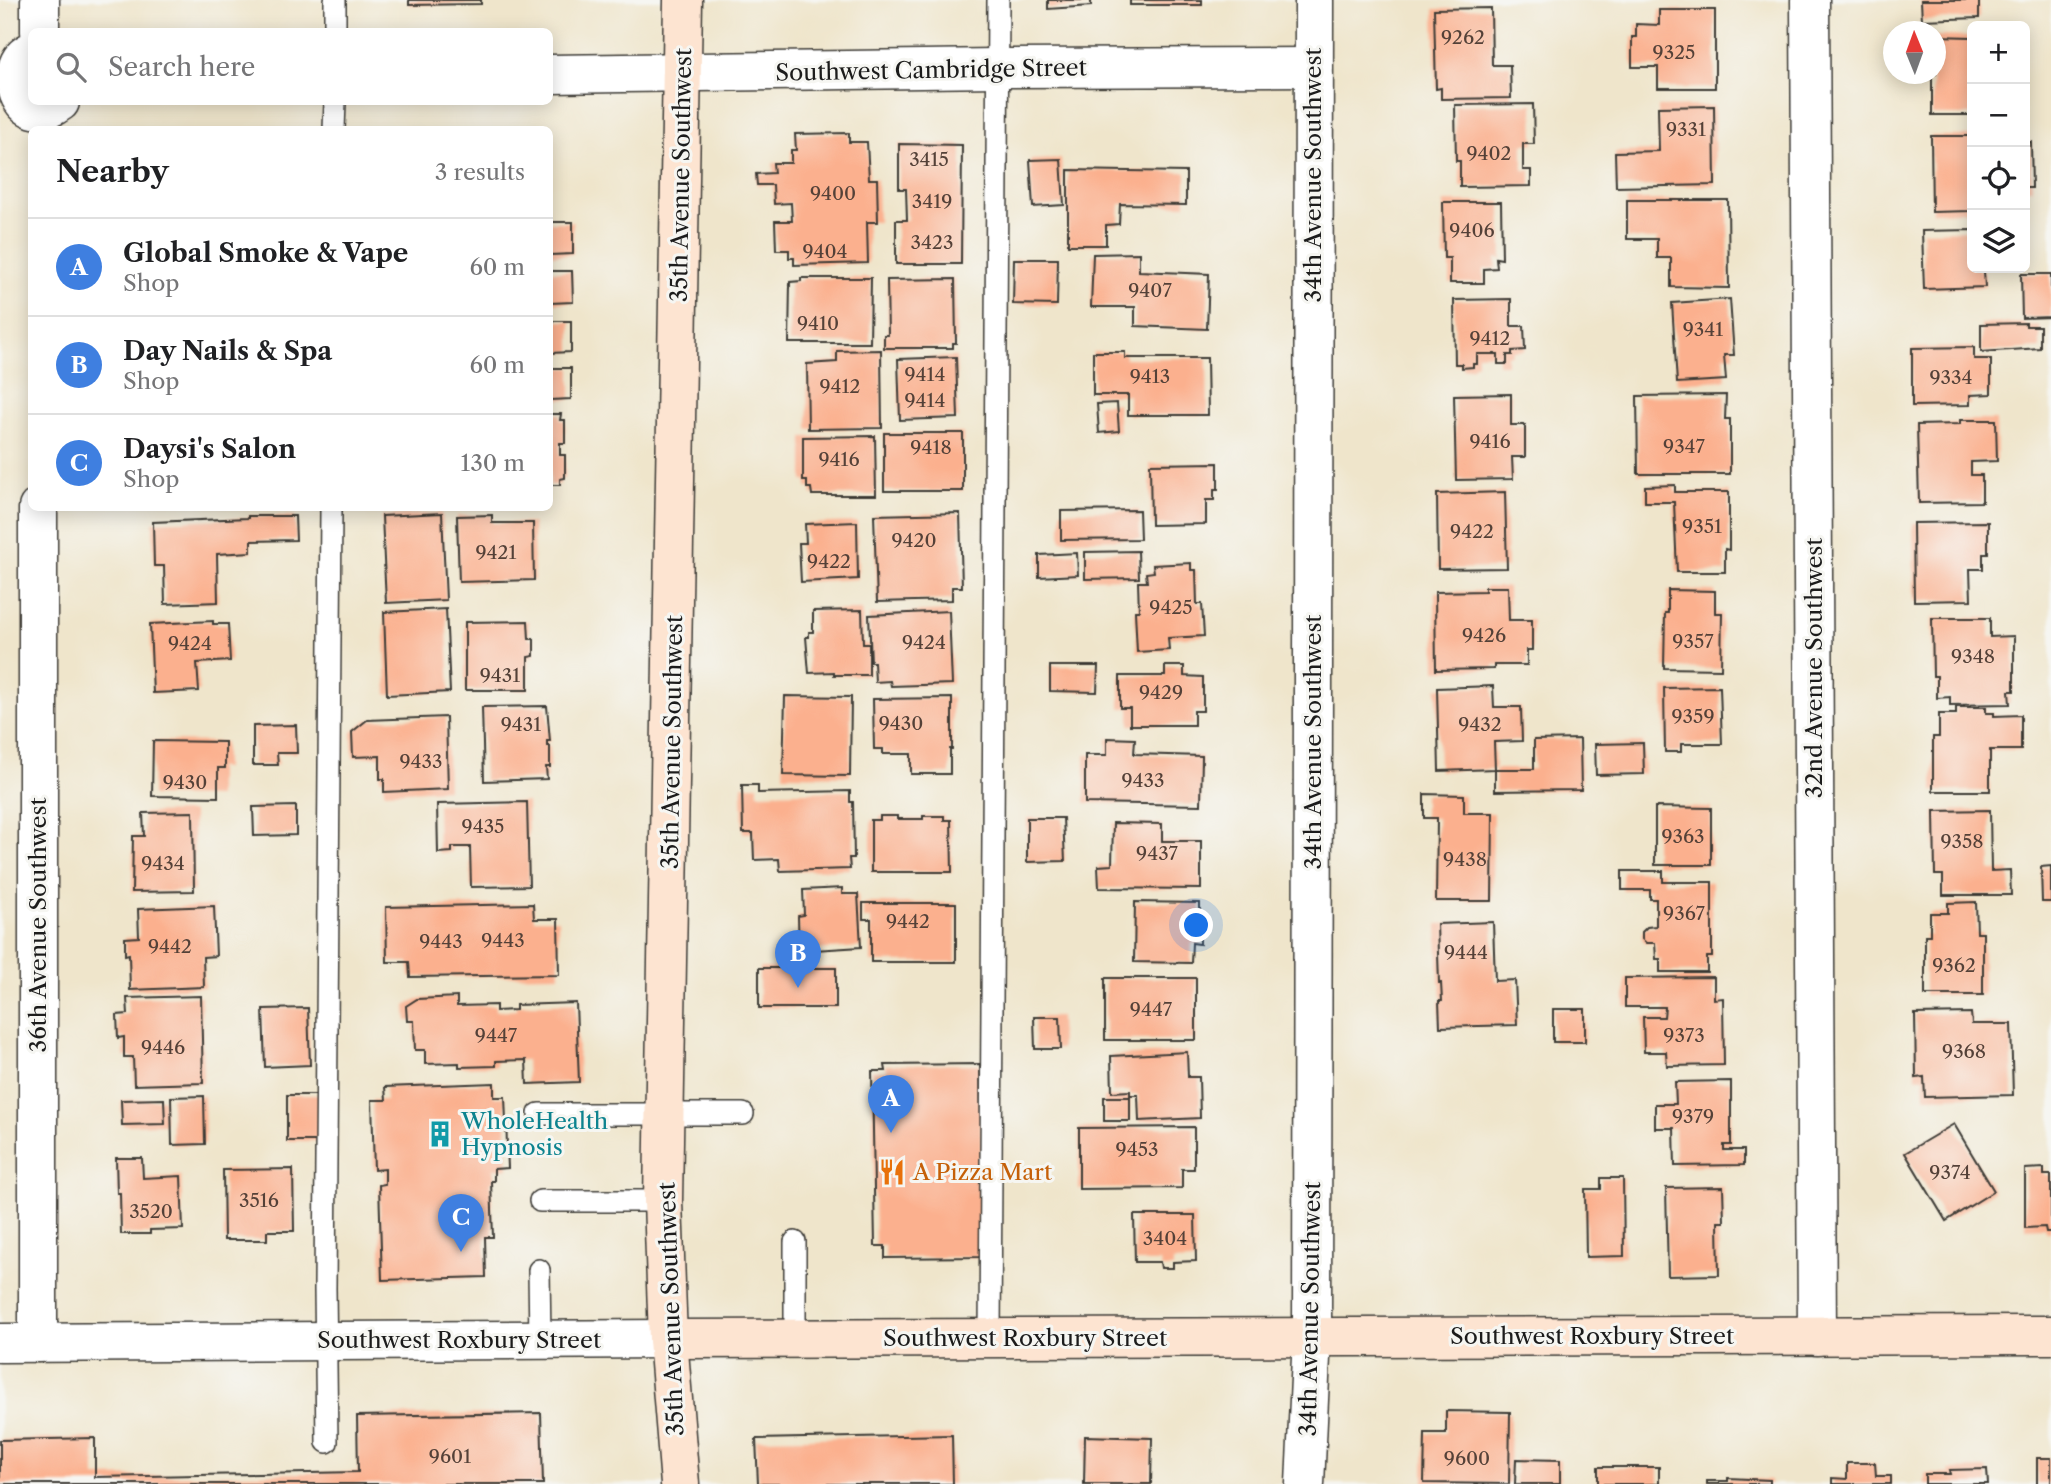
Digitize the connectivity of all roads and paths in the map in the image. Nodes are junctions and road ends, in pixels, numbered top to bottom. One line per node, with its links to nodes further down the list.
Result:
1 (40, 0): 7 (street)
2 (335, 0): 8 (lane)
3 (683, 0): 12 (main road, 35th Avenue Southwest)
4 (998, 0): 11 (lane)
5 (1314, 0): 10 (street, 34th Avenue Southwest)
6 (1810, 0): 29 (street, 32nd Avenue Southwest)
7 (40, 28)
8 (335, 28)
9 (28, 53): 14 (street)
10 (1313, 67): 11 (street, Southwest Cambridge Street); 28 (street, 34th Avenue Southwest)
11 (997, 68): 12 (street, Southwest Cambridge Street); 30 (lane)
12 (683, 72): 13 (street, Southwest Cambridge Street); 21 (main road, 35th Avenue Southwest)
13 (553, 74)
14 (4, 81): 16 (street)
15 (335, 105): 17 (lane)
16 (46, 113)
17 (334, 126)
18 (38, 511): 36 (street, 36th Avenue Southwest)
19 (331, 511): 33 (lane)
20 (540, 1114): 21 (lane)
21 (666, 1114): 22 (lane); 24 (main road, 35th Avenue Southwest)
22 (743, 1114)
23 (540, 1201): 24 (lane)
24 (663, 1201): 31 (main road, 35th Avenue Southwest)
25 (795, 1242): 32 (lane)
26 (539, 1270): 34 (lane)
27 (2051, 1335): 29 (main road, Southwest Roxbury Street)
28 (1312, 1336): 29 (main road, Southwest Roxbury Street); 30 (main road, Southwest Roxbury Street); 39 (street, 34th Avenue Southwest)
29 (1817, 1336)
30 (990, 1338): 32 (main road, Southwest Roxbury Street)
31 (668, 1339): 32 (main road, Southwest Roxbury Street); 34 (street, Southwest Roxbury Street); 38 (main road, 35th Avenue Southwest)
32 (795, 1339)
33 (325, 1340): 34 (street, Southwest Roxbury Street); 36 (street, Southwest Roxbury Street); 37 (lane)
34 (540, 1340)
35 (0, 1343): 36 (street, Southwest Roxbury Street)
36 (38, 1343)
37 (327, 1442)
38 (680, 1484)
39 (1305, 1484)

